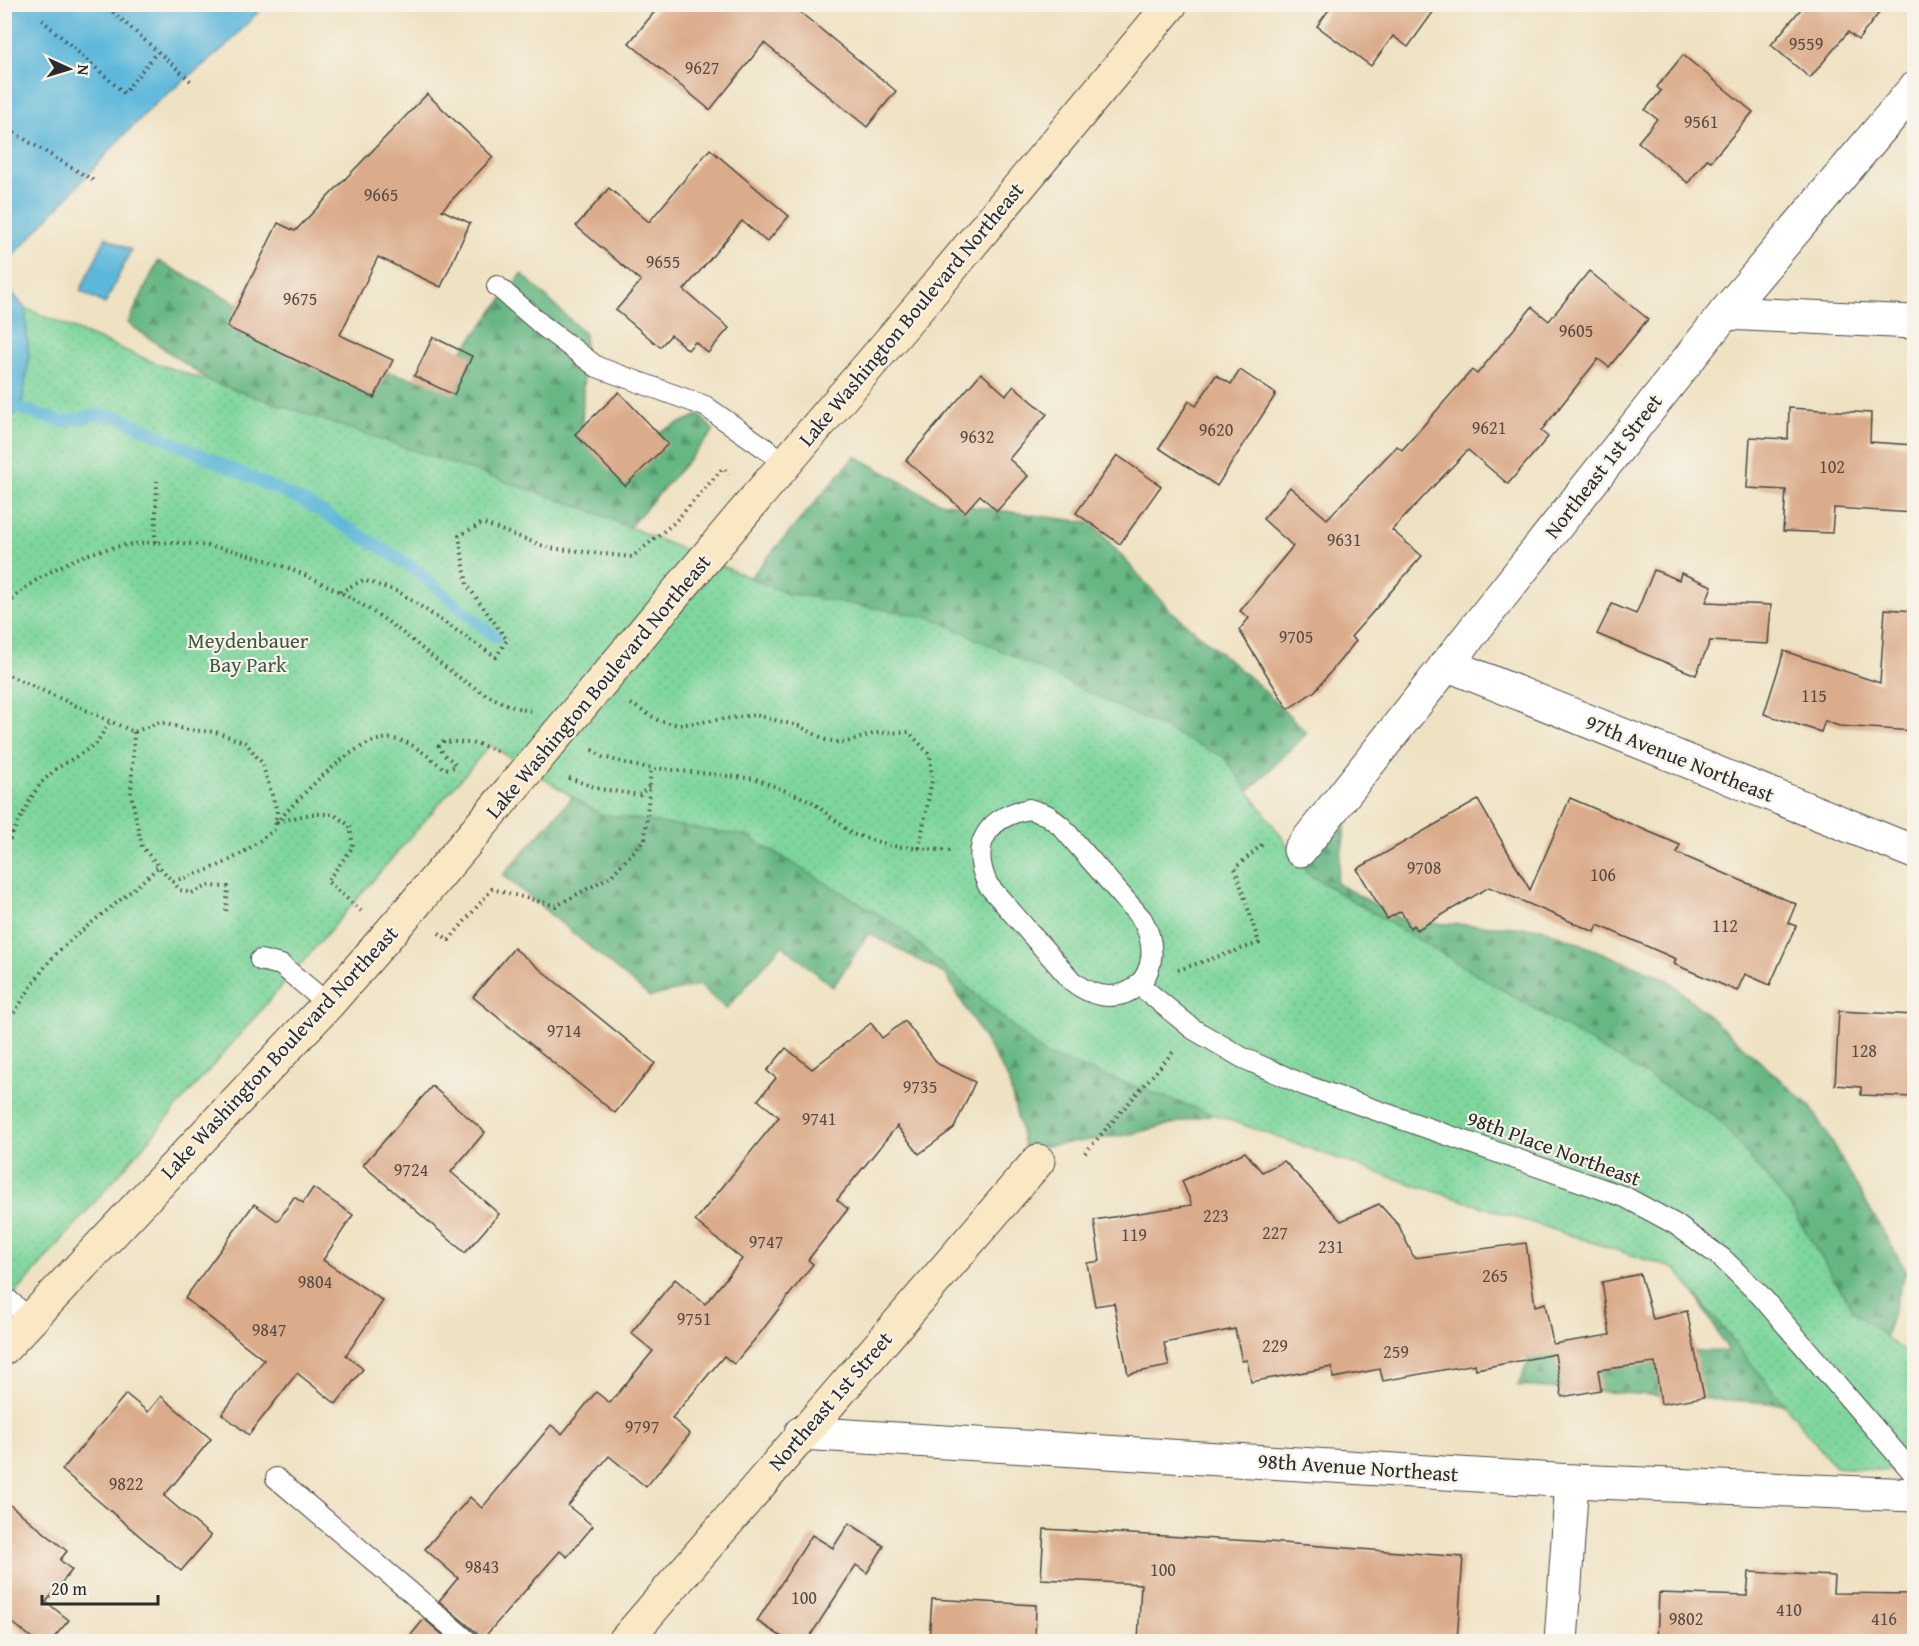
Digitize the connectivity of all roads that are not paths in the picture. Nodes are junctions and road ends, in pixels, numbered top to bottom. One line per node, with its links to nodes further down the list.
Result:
1 (1171, 4): 6 (main road, Lake Washington Boulevard Northeast)
2 (1914, 89): 4 (street, Northeast 1st Street)
3 (497, 286): 6 (lane)
4 (1725, 312): 5 (street); 7 (street, Northeast 1st Street)
5 (1914, 322)
6 (786, 462): 12 (main road, Lake Washington Boulevard Northeast, bridge)
7 (1446, 664): 8 (street, Northeast 1st Street); 9 (street, 97th Avenue Northeast)
8 (1300, 850)
9 (1914, 852)
10 (260, 960): 12 (lane)
11 (1138, 984): 11 (lane); 18 (lane, 98th Place Northeast)
12 (328, 1004): 15 (main road, Lake Washington Boulevard Northeast)
13 (1038, 1161): 17 (main road, Northeast 1st Street)
14 (4, 1296): 15 (lane)
15 (30, 1319): 16 (main road, Lake Washington Boulevard Northeast)
16 (4, 1348)
17 (801, 1433): 20 (street, 98th Avenue Northeast); 23 (main road, Northeast 1st Street)
18 (1914, 1474)
19 (276, 1478): 22 (lane)
20 (1572, 1481): 21 (street, 98th Avenue Northeast); 24 (street)
21 (1914, 1495)
22 (469, 1641)
23 (624, 1641)
24 (1561, 1641)

